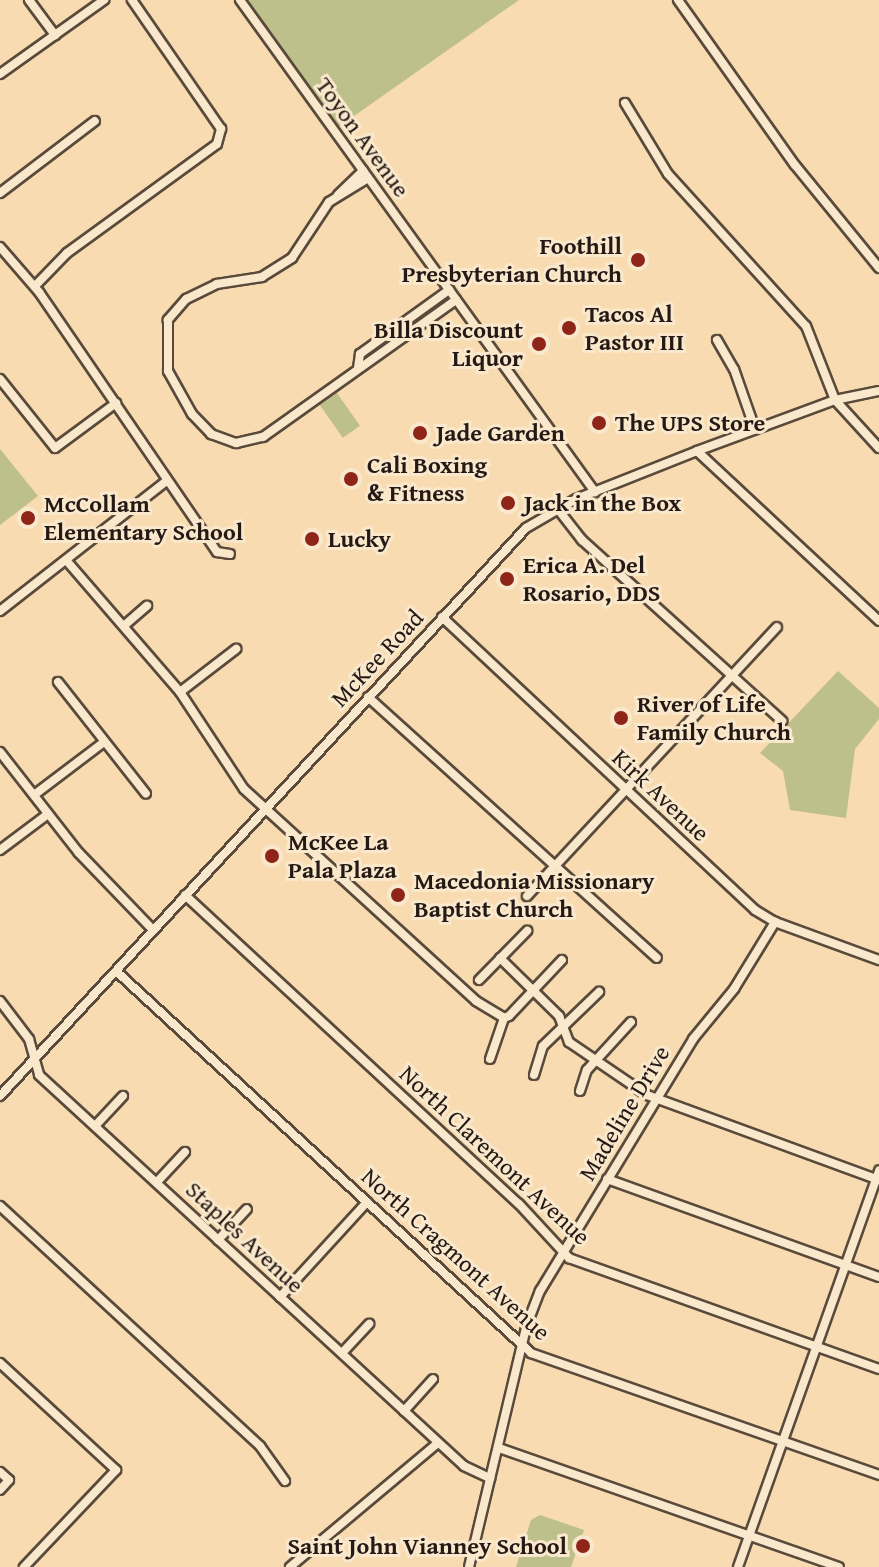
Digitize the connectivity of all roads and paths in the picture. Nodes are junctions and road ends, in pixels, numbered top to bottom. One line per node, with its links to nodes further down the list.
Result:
1 (29, 0): 6 (street)
2 (104, 0): 6 (street)
3 (132, 0): 14 (street)
4 (240, 0): 10 (street, Toyon Avenue)
5 (678, 0): 13 (street)
6 (55, 35): 7 (street)
7 (0, 74)
8 (625, 103): 21 (street)
9 (95, 121): 11 (street)
10 (365, 175): 15 (street, Toyon Avenue); 18 (street)
11 (0, 193)
12 (0, 247): 14 (street)
13 (879, 268)
14 (35, 286): 22 (street)
15 (449, 290): 16 (street, Toyon Avenue); 18 (street)
16 (456, 300): 18 (street); 27 (street, Toyon Avenue)
17 (717, 340): 23 (street)
18 (358, 368)
19 (0, 379): 22 (street)
20 (879, 391): 21 (street, McKee Road)
21 (835, 400): 23 (street, McKee Road); 24 (street)
22 (116, 403): 26 (street)
23 (755, 429): 25 (street, McKee Road)
24 (879, 448)
25 (697, 451): 27 (street, McKee Road); 34 (street)
26 (165, 482): 29 (street); 30 (street)
27 (595, 492): 28 (street, McKee Road)
28 (557, 508): 33 (street, McKee Road); 38 (street)
29 (230, 554)
30 (66, 560): 32 (street); 35 (street)
31 (147, 606): 35 (street)
32 (0, 611)
33 (442, 617): 41 (street, McKee Road); 45 (street, Kirk Avenue)
34 (879, 621)
35 (126, 624): 40 (street)
36 (777, 627): 38 (street)
37 (236, 649): 40 (street)
38 (731, 672): 42 (street); 45 (street)
39 (58, 682): 43 (street)
40 (180, 692): 48 (street)
41 (368, 697): 48 (street, McKee Road); 51 (street)
42 (782, 721)
43 (104, 742): 46 (street); 47 (street)
44 (0, 752): 47 (street)
45 (626, 790): 51 (street); 54 (street, Kirk Avenue)
46 (146, 794)
47 (34, 795): 49 (street)
48 (265, 808): 52 (street, McKee Road); 66 (street)
49 (48, 814): 50 (street); 55 (street)
50 (0, 850)
51 (553, 868): 53 (street); 58 (street)
52 (185, 895): 55 (street, McKee Road); 86 (street, North Claremont Avenue)
53 (527, 896)
54 (775, 922): 60 (street, Kirk Avenue); 76 (street, Madeline Drive)
55 (153, 930): 61 (street, McKee Road)
56 (527, 931): 57 (street)
57 (500, 958): 62 (street); 63 (street)
58 (657, 958)
59 (562, 960): 63 (street)
60 (879, 960)
61 (116, 971): 69 (street, McKee Road); 82 (street, North Cragmont Avenue)
62 (479, 980)
63 (534, 990): 66 (street); 68 (street)
64 (599, 992): 68 (street)
65 (0, 1001): 69 (street, Staples Avenue)
66 (504, 1018): 70 (street)
67 (631, 1022): 71 (street)
68 (561, 1031): 71 (street); 72 (street)
69 (35, 1057): 74 (street, McKee Road); 77 (street, Staples Avenue)
70 (490, 1059)
71 (594, 1062): 73 (street); 76 (street)
72 (534, 1075)
73 (580, 1091)
74 (0, 1096)
75 (123, 1096): 77 (street)
76 (657, 1100): 79 (street); 80 (street, Madeline Drive)
77 (95, 1126): 81 (street, Staples Avenue)
78 (185, 1152): 81 (street)
79 (878, 1177): 87 (street)
80 (607, 1179): 86 (street, Madeline Drive); 87 (street)
81 (157, 1182): 85 (street, Staples Avenue)
82 (367, 1202): 89 (street); 91 (street, North Cragmont Avenue)
83 (0, 1206): 104 (street)
84 (247, 1209): 85 (street)
85 (218, 1240): 89 (street, Staples Avenue)
86 (563, 1250): 91 (street, Madeline Drive); 92 (street, North Claremont Avenue)
87 (845, 1266): 88 (street); 92 (street)
88 (879, 1277)
89 (280, 1297): 93 (street, Staples Avenue)
90 (369, 1324): 93 (street)
91 (522, 1345): 99 (street, North Cragmont Avenue); 100 (street, Madeline Drive)
92 (815, 1346): 95 (street, North Claremont Avenue); 99 (street)
93 (342, 1353): 97 (street, Staples Avenue)
94 (0, 1363): 107 (street)
95 (879, 1369)
96 (433, 1379): 97 (street)
97 (404, 1411): 98 (street, Staples Avenue)
98 (438, 1443): 103 (street, Staples Avenue); 108 (street)
99 (781, 1443): 102 (street, North Cragmont Avenue); 106 (street)
100 (499, 1448): 103 (street, Madeline Drive); 106 (street)
101 (0, 1472): 105 (street)
102 (879, 1475)
103 (490, 1478): 109 (street, Madeline Drive)
104 (285, 1481)
105 (0, 1490)
106 (749, 1535): 110 (street); 111 (street)
107 (24, 1567)
108 (290, 1567)
109 (469, 1567)
110 (738, 1567)
111 (839, 1567)

